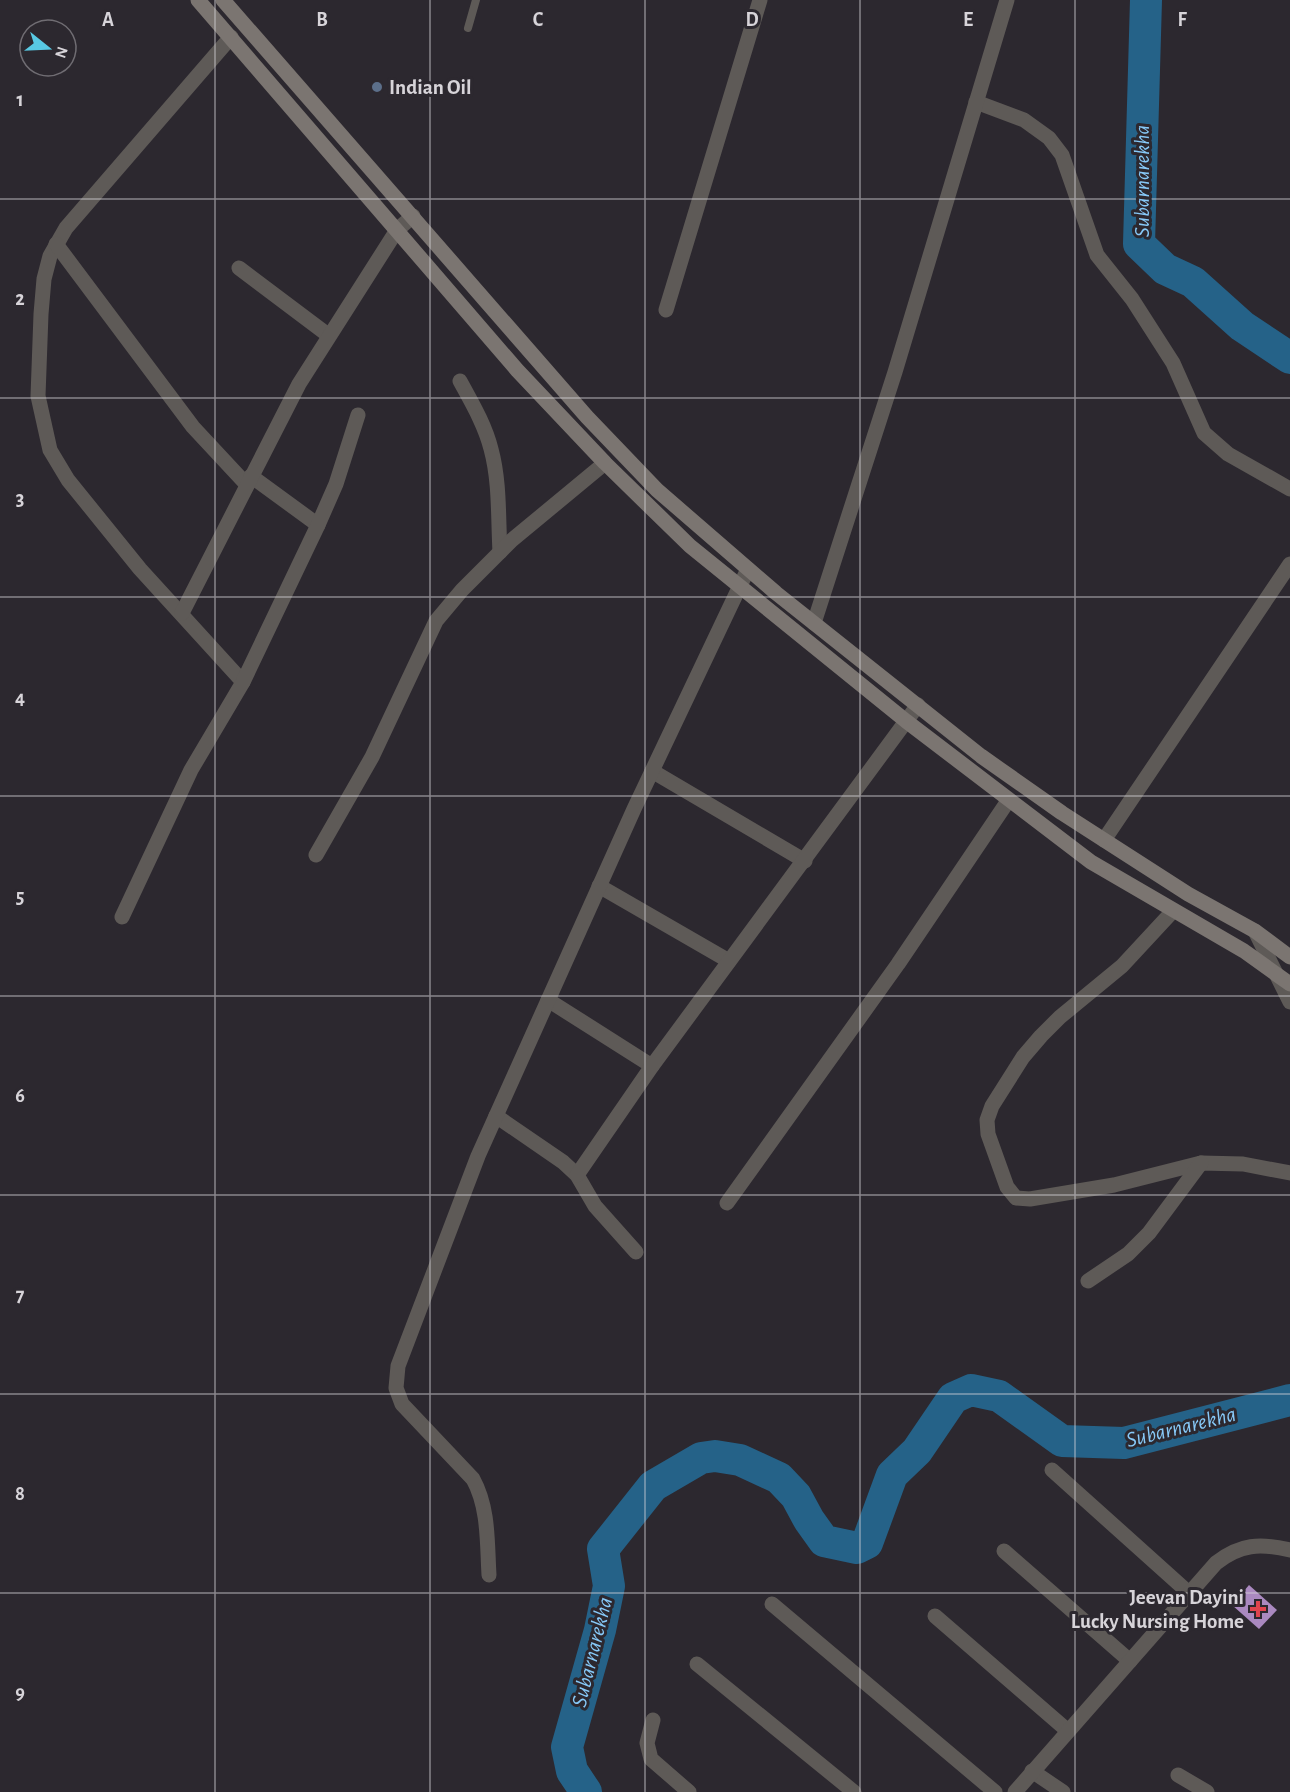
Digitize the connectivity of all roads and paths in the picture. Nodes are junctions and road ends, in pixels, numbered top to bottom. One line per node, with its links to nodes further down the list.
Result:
1 (198, 0): 7 (main road)
2 (224, 0): 8 (main road)
3 (476, 0): 6 (lane)
4 (759, 0): 15 (street)
5 (1007, 0): 10 (street)
6 (468, 28)
7 (231, 37): 9 (main road); 13 (street)
8 (284, 69): 9 (main road); 11 (main road)
9 (269, 82): 12 (main road)
10 (976, 102): 21 (street); 28 (street)
11 (413, 216): 12 (street); 25 (main road)
12 (397, 230): 16 (street); 19 (main road)
13 (56, 244): 20 (street); 27 (street)
14 (239, 268): 16 (street)
15 (666, 310)
16 (328, 335): 20 (street)
17 (460, 381): 23 (street)
18 (358, 415): 22 (street)
19 (605, 463): 23 (street); 26 (main road)
20 (249, 481): 22 (street); 27 (street)
21 (1290, 489)
22 (318, 525): 29 (street)
23 (500, 552): 35 (street)
24 (1290, 564): 34 (street)
25 (748, 569): 26 (street); 28 (main road)
26 (740, 587): 31 (main road); 32 (street)
27 (182, 614): 29 (street)
28 (814, 623): 30 (main road)
29 (243, 682): 39 (street)
30 (918, 705): 31 (street); 34 (main road)
31 (906, 721): 33 (main road); 36 (street)
32 (652, 771): 36 (street); 37 (street)
33 (1008, 801): 38 (main road); 52 (street)
34 (1104, 840): 40 (main road)
35 (316, 855)
36 (805, 861): 42 (street)
37 (599, 886): 42 (street); 45 (street)
38 (1173, 911): 43 (main road); 49 (street)
39 (122, 916)
40 (1255, 931): 41 (main road); 43 (street)
41 (1290, 957)
42 (729, 961): 47 (street)
43 (1277, 974): 44 (main road); 46 (street)
44 (1290, 984)
45 (548, 1000): 47 (street); 48 (street)
46 (1290, 1002)
47 (652, 1066): 51 (street)
48 (496, 1116): 51 (street); 58 (street)
49 (1201, 1163): 50 (street); 54 (street)
50 (1290, 1173)
51 (577, 1175): 53 (street)
52 (727, 1203)
53 (636, 1252)
54 (1088, 1281)
55 (1052, 1470): 59 (street)
56 (1290, 1550): 59 (street)
57 (1004, 1551): 62 (street)
58 (489, 1575)
59 (1189, 1593): 62 (street)
60 (772, 1604): 70 (street)
61 (935, 1616): 65 (street)
62 (1130, 1661): 65 (street)
63 (697, 1664): 69 (street)
64 (653, 1720): 68 (street)
65 (1068, 1731): 66 (street)
66 (1032, 1771): 71 (street); 72 (street)
67 (1178, 1775): 73 (street)
68 (689, 1792)
69 (854, 1792)
70 (995, 1792)
71 (1015, 1792)
72 (1063, 1792)
73 (1208, 1792)

